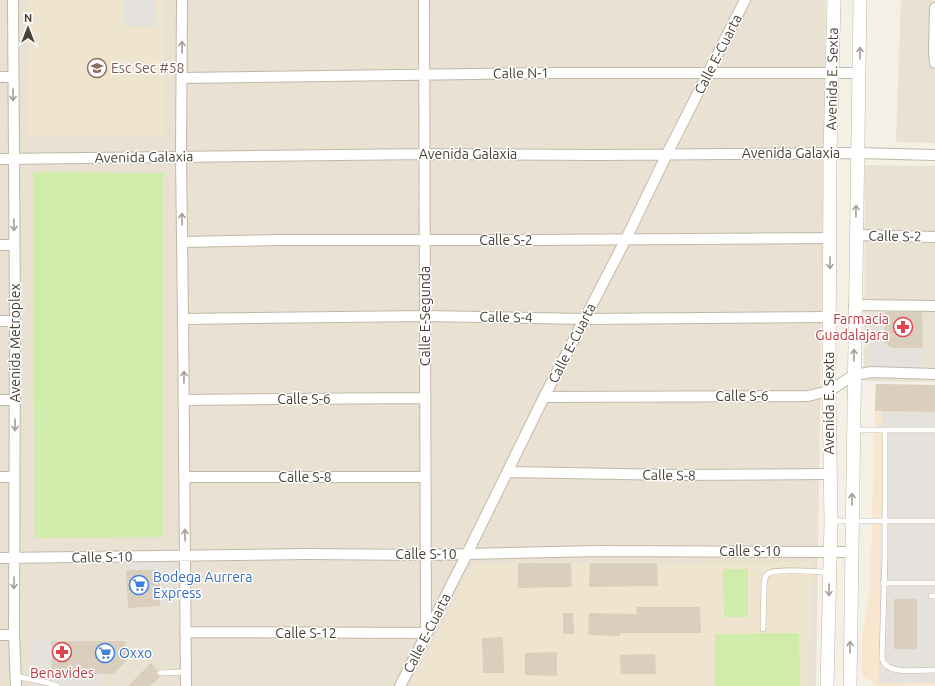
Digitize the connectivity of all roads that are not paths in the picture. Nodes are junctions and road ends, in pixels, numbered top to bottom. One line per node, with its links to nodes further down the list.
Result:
1 (13, 0): 14 (street, Avenida Metroplex)
2 (182, 0): 15 (street, one-way to 2)
3 (424, 0): 12 (street, Calle E-Segunda)
4 (745, 0): 10 (street, Calle E-Cuarta)
5 (834, 0): 9 (street, Avenida E. Sexta)
6 (860, 0): 11 (street, Avenida E. Sexta, one-way to 6)
7 (935, 8): 8 (street)
8 (935, 62)
9 (832, 72): 10 (street, Calle N-1); 11 (street, Calle N-1); 16 (street, Avenida E. Sexta)
10 (708, 73): 12 (street, Calle N-1); 19 (street, Calle E-Cuarta)
11 (859, 73): 17 (street, Avenida E. Sexta)
12 (424, 74): 15 (street, Calle N-1); 18 (street, Calle E-Segunda)
13 (0, 77): 14 (street)
14 (13, 77): 23 (street, Avenida Metroplex, one-way to 23)
15 (182, 78): 21 (street)
16 (830, 153): 17 (street, Avenida Galaxia); 19 (street, Avenida Galaxia); 26 (street, Avenida E. Sexta)
17 (857, 153): 20 (street, Avenida Galaxia); 24 (street, Avenida E. Sexta, one-way to 17)
18 (424, 154): 19 (street, Avenida Galaxia); 21 (street, Avenida Galaxia); 28 (street, Calle E-Segunda)
19 (667, 154): 27 (street, Calle E-Cuarta)
20 (935, 155)
21 (181, 156): 23 (street, Avenida Galaxia); 29 (street, one-way to 21)
22 (0, 159): 23 (street, Avenida Galaxia)
23 (13, 159): 31 (street, Avenida Metroplex, one-way to 31)
24 (856, 234): 25 (street, Calle S-2); 32 (street, Avenida E. Sexta)
25 (935, 237)
26 (830, 238): 27 (street, Calle S-2); 35 (street, Avenida E. Sexta, one-way to 35)
27 (626, 239): 28 (street, Calle S-2); 37 (street, Calle E-Cuarta)
28 (424, 240): 29 (street, Calle S-2); 34 (street, Calle E-Segunda)
29 (182, 242): 36 (street)
30 (0, 245): 31 (street)
31 (14, 245): 39 (street, Avenida Metroplex)
32 (854, 305): 33 (street); 41 (street, Avenida E. Sexta, one-way to 32)
33 (935, 306)
34 (425, 316): 36 (street, Calle S-4); 37 (street, Calle S-4); 44 (street, Calle E-Segunda)
35 (830, 316): 37 (street, Calle S-4); 42 (street, Avenida E. Sexta)
36 (183, 319): 47 (street, one-way to 36)
37 (584, 319): 43 (street, Calle E-Cuarta)
38 (0, 321): 39 (street)
39 (15, 321): 46 (street, Avenida Metroplex)
40 (935, 374): 41 (street, Calle S-6)
41 (854, 375): 42 (street, Calle S-6); 48 (street, Avenida E. Sexta)
42 (829, 391): 43 (street, Calle S-6); 52 (street, Avenida E. Sexta)
43 (544, 397): 51 (street, Calle E-Cuarta)
44 (425, 398): 47 (street, Calle S-6); 56 (street, Calle E-Segunda)
45 (0, 400): 46 (street)
46 (15, 400): 54 (street, Avenida Metroplex, one-way to 54)
47 (184, 400): 55 (street)
48 (853, 430): 49 (lane); 58 (street, Avenida E. Sexta, one-way to 48)
49 (884, 430): 50 (lane); 59 (lane)
50 (935, 430)
51 (508, 472): 52 (street, Calle S-8); 63 (street, Calle E-Cuarta)
52 (830, 474): 57 (street, Avenida E. Sexta)
53 (0, 477): 54 (street)
54 (14, 477): 67 (street, Avenida Metroplex)
55 (184, 477): 56 (street, Calle S-8); 65 (street, one-way to 55)
56 (425, 477): 64 (street, Calle E-Segunda)
57 (831, 521): 58 (lane); 61 (street, Avenida E. Sexta)
58 (852, 521): 59 (lane); 62 (street, Avenida E. Sexta)
59 (885, 521): 60 (lane); 69 (lane)
60 (935, 521)
61 (830, 551): 62 (street, Calle S-10); 63 (street, Calle S-10); 68 (street, Avenida E. Sexta)
62 (852, 552): 84 (street, Avenida E. Sexta, one-way to 62)
63 (468, 554): 64 (street, Calle S-10); 73 (street, Calle E-Cuarta)
64 (426, 555): 65 (street, Calle S-10); 73 (street, Calle E-Segunda)
65 (185, 556): 67 (street, Calle S-10); 72 (street)
66 (0, 558): 67 (street, Calle S-10)
67 (14, 558): 75 (street, Avenida Metroplex, one-way to 75)
68 (829, 572): 71 (lane); 83 (street, Avenida E. Sexta, one-way to 83)
69 (883, 583): 70 (lane); 76 (lane)
70 (935, 583)
71 (763, 629)
72 (185, 632): 73 (street, Calle S-12); 77 (street)
73 (426, 633): 82 (street, Calle E-Cuarta)
74 (0, 635): 75 (street)
75 (14, 635): 79 (street, Avenida Metroplex)
76 (935, 670)
77 (186, 672): 78 (lane); 81 (street)
78 (160, 673)
79 (16, 681): 80 (lane)
80 (57, 686)
81 (186, 686)
82 (400, 686)
83 (827, 686)
84 (850, 686)

